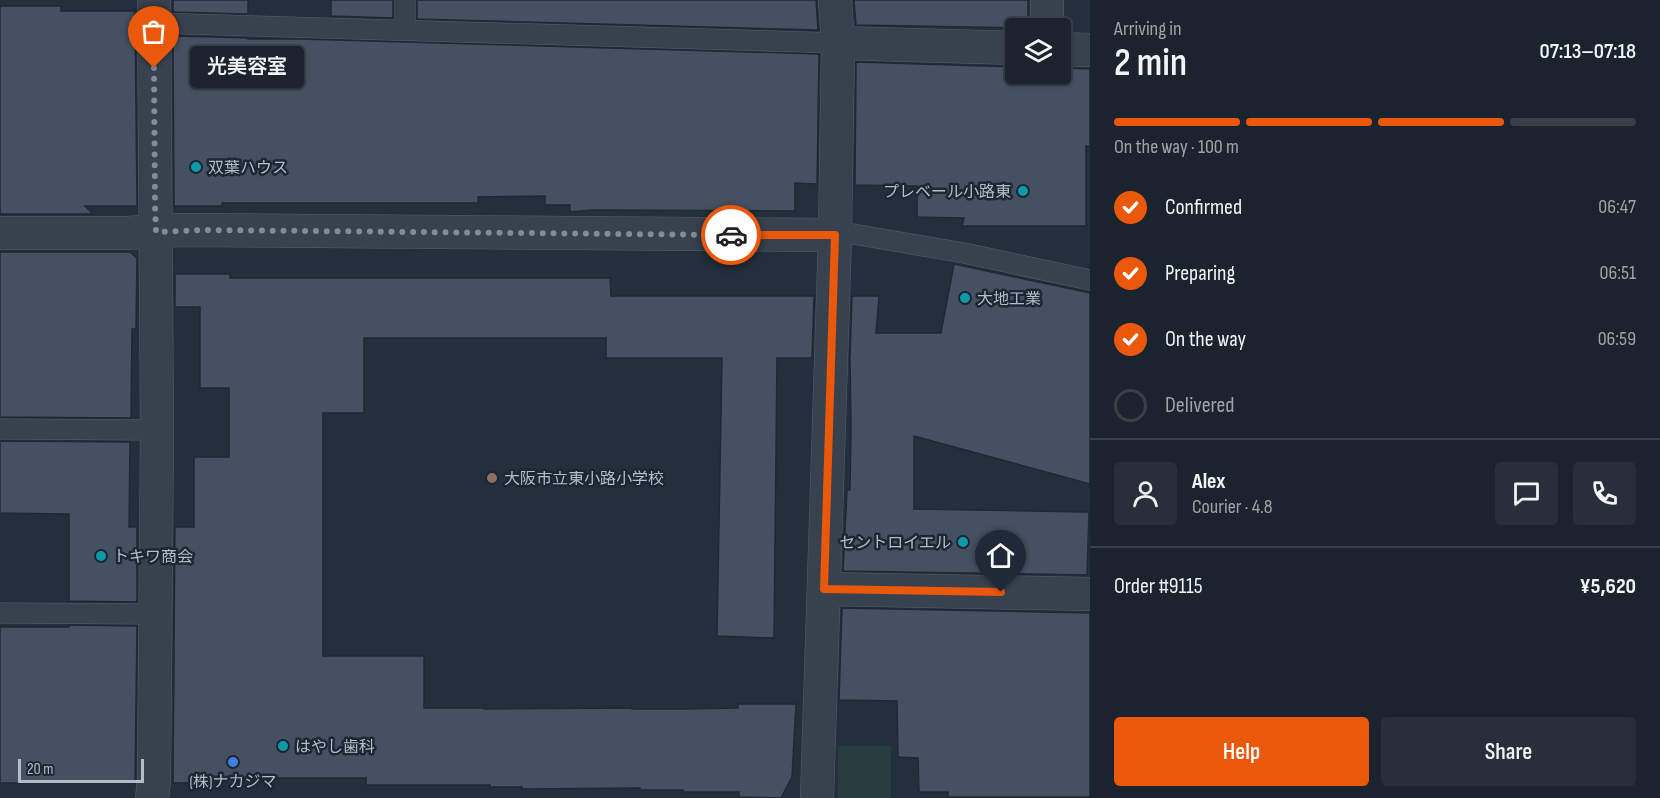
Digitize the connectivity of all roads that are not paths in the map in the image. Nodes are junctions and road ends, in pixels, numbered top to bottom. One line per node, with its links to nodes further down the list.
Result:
1 (405, 0): 6 (lane)
2 (836, 0): 7 (street)
3 (1047, 0): 5 (street)
4 (154, 11): 6 (lane); 11 (street)
5 (1047, 18)
6 (405, 30): 7 (lane)
7 (838, 43): 8 (street); 13 (street)
8 (1005, 48)
9 (1071, 49): 10 (street)
10 (1090, 50)
11 (156, 232): 12 (street); 13 (street); 16 (street)
12 (0, 233)
13 (835, 235): 14 (lane); 17 (street)
14 (1090, 280)
15 (0, 429): 16 (lane)
16 (157, 430): 20 (street)
17 (824, 589): 18 (street); 22 (street)
18 (1090, 594)
19 (0, 613): 20 (lane)
20 (155, 614): 21 (street)
21 (152, 798)
22 (817, 798)

